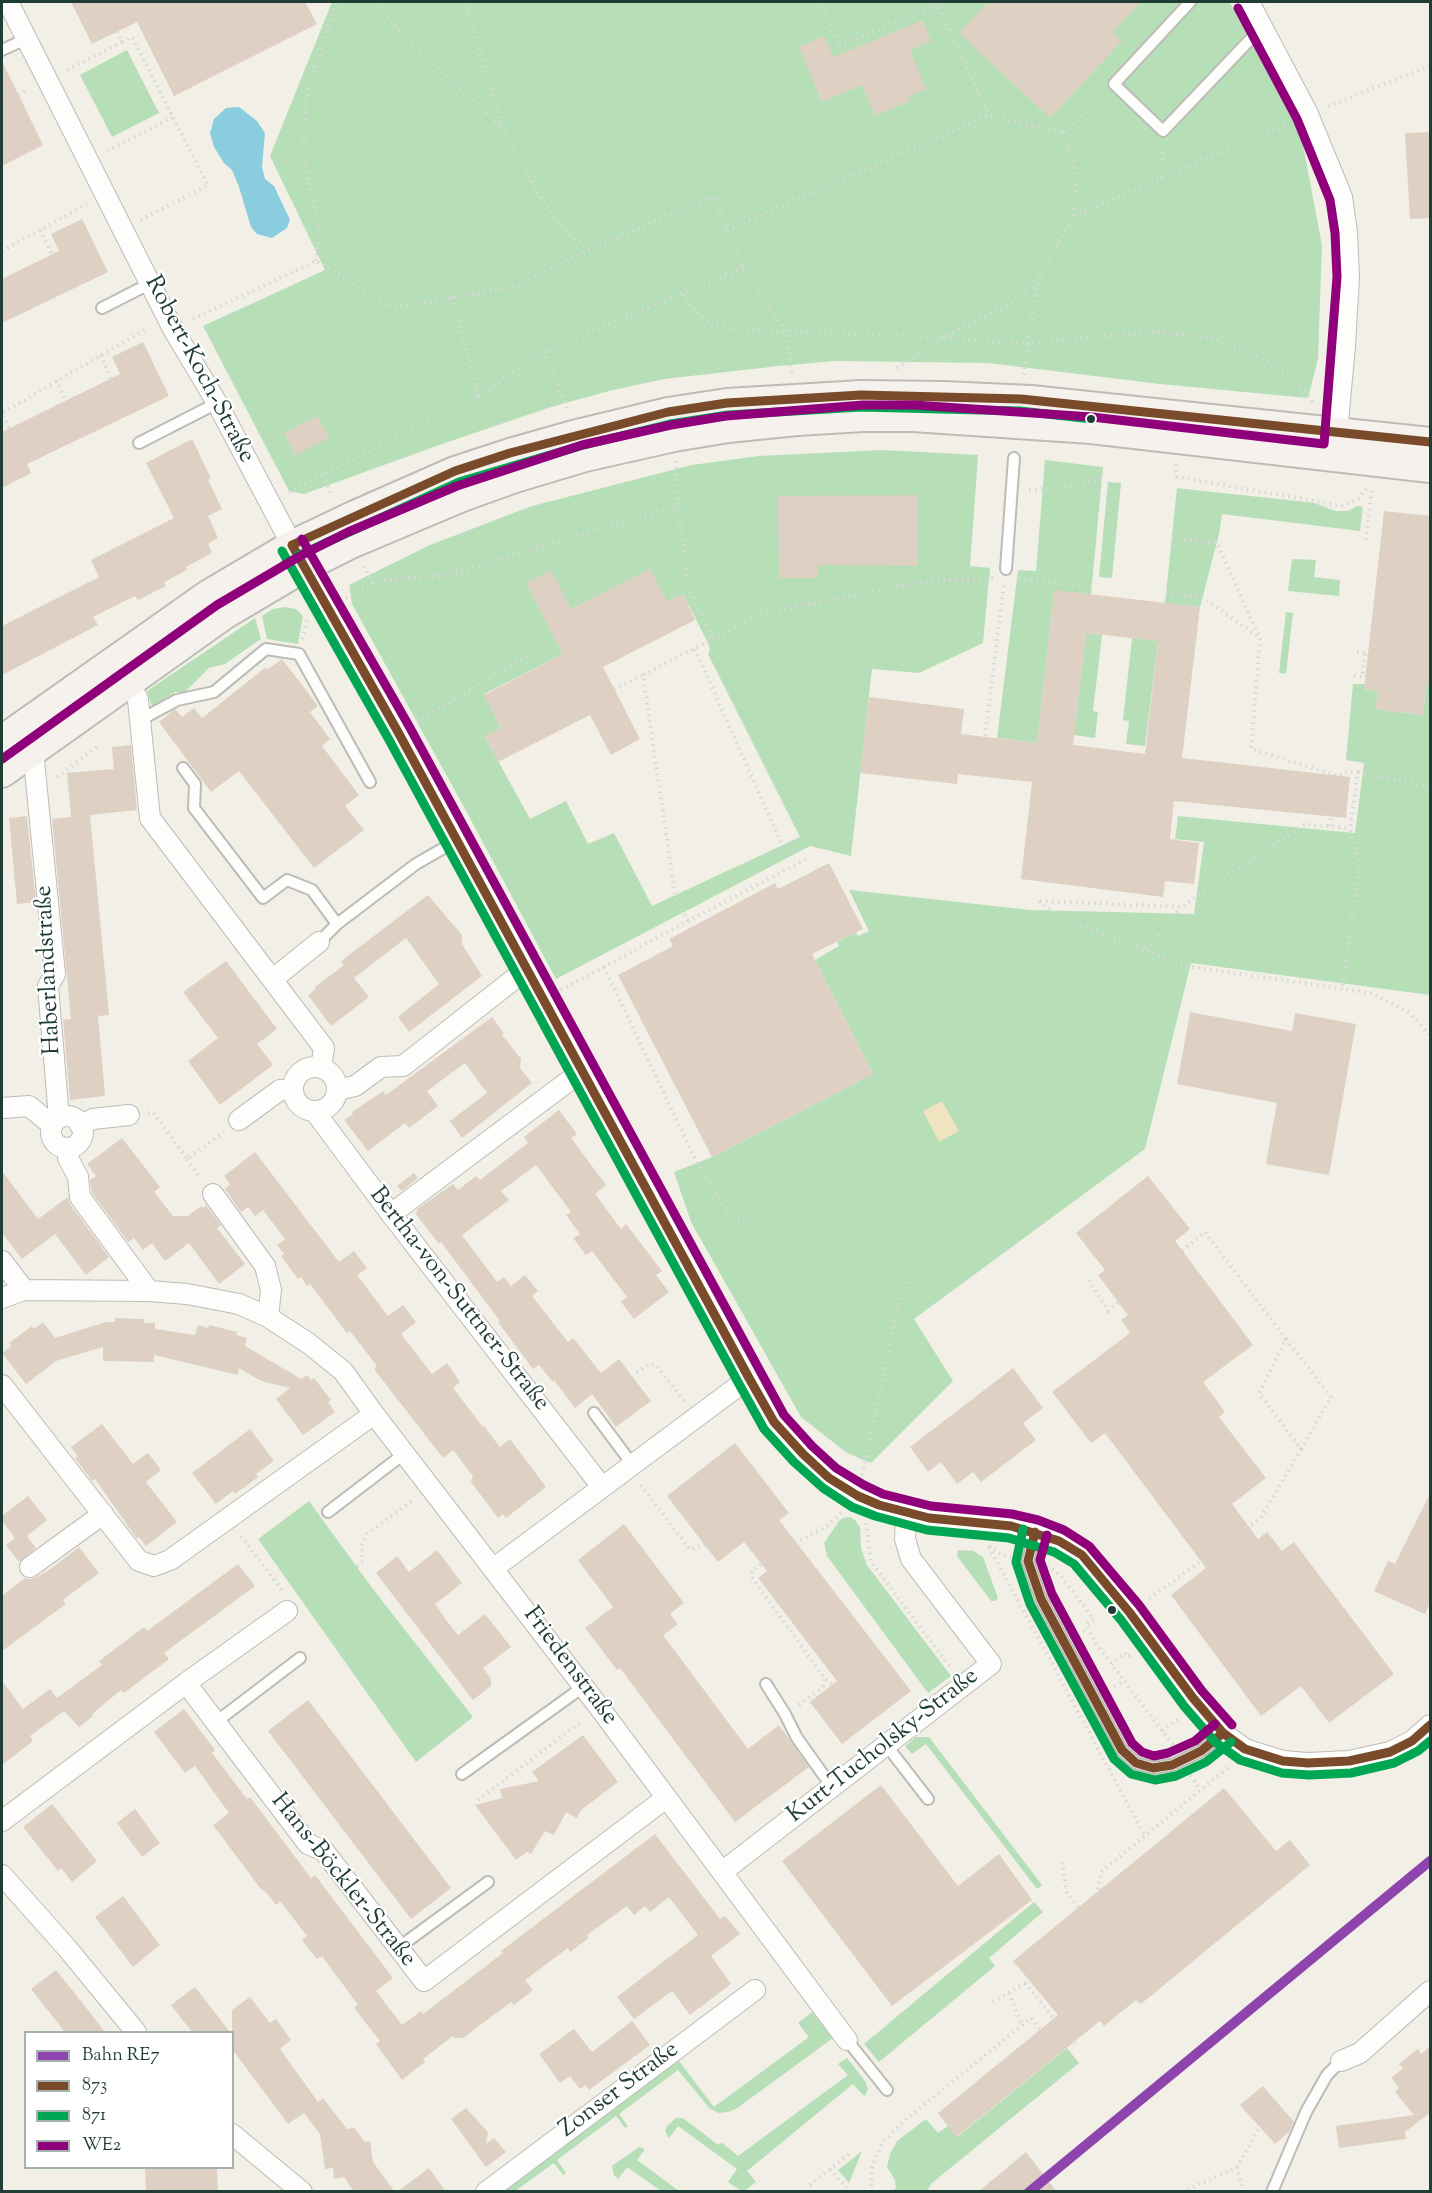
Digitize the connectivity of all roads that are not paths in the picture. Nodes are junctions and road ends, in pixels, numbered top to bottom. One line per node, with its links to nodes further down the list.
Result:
1 (8, 2): 5 (street, Robert-Koch-Straße)
2 (1190, 2): 4 (lane)
3 (1249, 2): 4 (street)
4 (1263, 26): 12 (street)
5 (26, 39): 6 (lane); 7 (street, Robert-Koch-Straße)
6 (2, 50)
7 (151, 283): 8 (lane); 9 (street, Robert-Koch-Straße)
8 (102, 308)
9 (217, 403): 11 (lane); 15 (street, Robert-Koch-Straße)
10 (1431, 442): 12 (street)
11 (139, 443)
12 (1336, 444): 14 (street); 15 (street); 15 (street)
13 (1014, 458): 16 (lane)
14 (1431, 468)
15 (298, 556): 17 (street); 19 (street); 24 (street, Robert-Koch-Straße)
16 (1005, 574)
17 (130, 683): 18 (street); 20 (street)
18 (140, 720): 23 (lane); 28 (street)
19 (2, 740)
20 (33, 750): 22 (street); 37 (street, Haberlandstraße)
21 (183, 768): 25 (lane)
22 (2, 773)
23 (370, 782)
24 (456, 841): 25 (lane); 27 (street, Robert-Koch-Straße)
25 (337, 924): 26 (lane)
26 (319, 942): 28 (street)
27 (527, 969): 30 (street, Robert-Koch-Straße); 32 (street)
28 (273, 979): 29 (street)
29 (321, 1068): 31 (street); 32 (street)
30 (582, 1071): 41 (street); 47 (street, Robert-Koch-Straße)
31 (293, 1089): 34 (street, Bertha-von-Suttner-Straße); 36 (street)
32 (337, 1090): 34 (street)
33 (2, 1108): 37 (street)
34 (315, 1112): 41 (street, Bertha-von-Suttner-Straße)
35 (129, 1114): 38 (street)
36 (239, 1120)
37 (56, 1122): 38 (street); 39 (street)
38 (81, 1125): 39 (street)
39 (67, 1148): 44 (street)
40 (213, 1194): 46 (street)
41 (391, 1214): 53 (street, Bertha-von-Suttner-Straße)
42 (2, 1261): 43 (street)
43 (24, 1290): 44 (street, Friedenstraße); 45 (street, Friedenstraße)
44 (149, 1291): 46 (street, Friedenstraße)
45 (2, 1298)
46 (268, 1317): 50 (street, Friedenstraße)
47 (749, 1378): 52 (street); 56 (street, Robert-Koch-Straße)
48 (2, 1385): 55 (street)
49 (594, 1413): 52 (lane)
50 (374, 1414): 51 (street, Friedenstraße); 55 (street)
51 (405, 1453): 54 (lane); 59 (street, Friedenstraße)
52 (630, 1466): 53 (street)
53 (602, 1486): 59 (street)
54 (327, 1512)
55 (103, 1514): 58 (street)
56 (906, 1514): 57 (street, Robert-Koch-Straße); 68 (street, Kurt-Tucholsky-Straße)
57 (1035, 1532): 67 (street, Robert-Koch-Straße); 67 (lane)
58 (30, 1567)
59 (494, 1568): 64 (street, Friedenstraße)
60 (288, 1604): 62 (street)
61 (300, 1658): 65 (lane)
62 (186, 1683): 65 (street, Hans-Böckler-Straße); 73 (street)
63 (766, 1684): 70 (lane)
64 (583, 1687): 69 (lane); 71 (street, Friedenstraße)
65 (216, 1722): 77 (street, Hans-Böckler-Straße)
66 (1431, 1725): 67 (street, Robert-Koch-Straße)
67 (1223, 1733)
68 (886, 1746): 70 (street, Kurt-Tucholsky-Straße); 72 (lane)
69 (462, 1774)
70 (832, 1787): 74 (street, Kurt-Tucholsky-Straße)
71 (666, 1798): 74 (street, Friedenstraße); 77 (street, Hans-Böckler-Straße)
72 (928, 1799)
73 (2, 1821)
74 (722, 1872): 81 (street, Friedenstraße)
75 (2, 1875): 80 (street)
76 (488, 1882): 77 (lane)
77 (398, 1948)
78 (755, 1990): 86 (street, Zonser Straße)
79 (1431, 1990): 82 (street)
80 (135, 2031)
81 (847, 2040): 83 (lane)
82 (1341, 2061): 87 (lane)
83 (887, 2090)
84 (234, 2136): 85 (street)
85 (302, 2192)
86 (486, 2192)
87 (1272, 2192)

